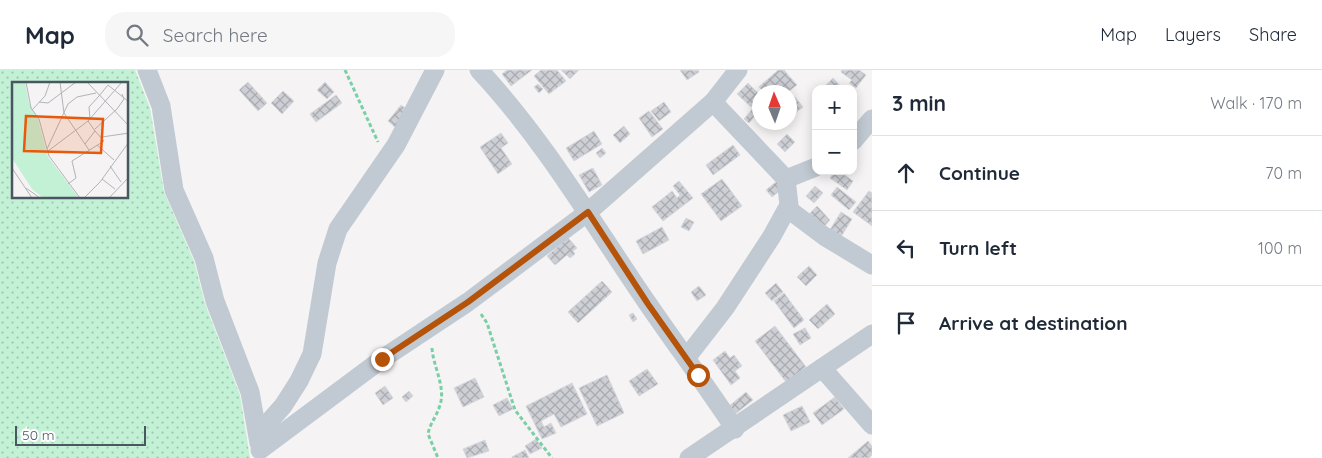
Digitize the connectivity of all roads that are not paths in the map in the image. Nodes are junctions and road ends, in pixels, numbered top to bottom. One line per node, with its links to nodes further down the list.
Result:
1 (147, 70): 18 (street)
2 (435, 70): 18 (street)
3 (479, 70): 11 (street)
4 (734, 72): 5 (street)
5 (713, 102): 9 (street); 11 (street)
6 (872, 119): 7 (street)
7 (857, 136)
8 (812, 169): 9 (street)
9 (786, 179): 10 (street)
10 (788, 209): 12 (street); 14 (street)
11 (588, 212): 14 (street); 18 (street)
12 (872, 264)
13 (872, 334): 15 (street)
14 (686, 357): 17 (street)
15 (822, 368): 16 (street); 17 (street)
16 (872, 425)
17 (735, 429): 19 (street)
18 (260, 447)
19 (689, 458)

